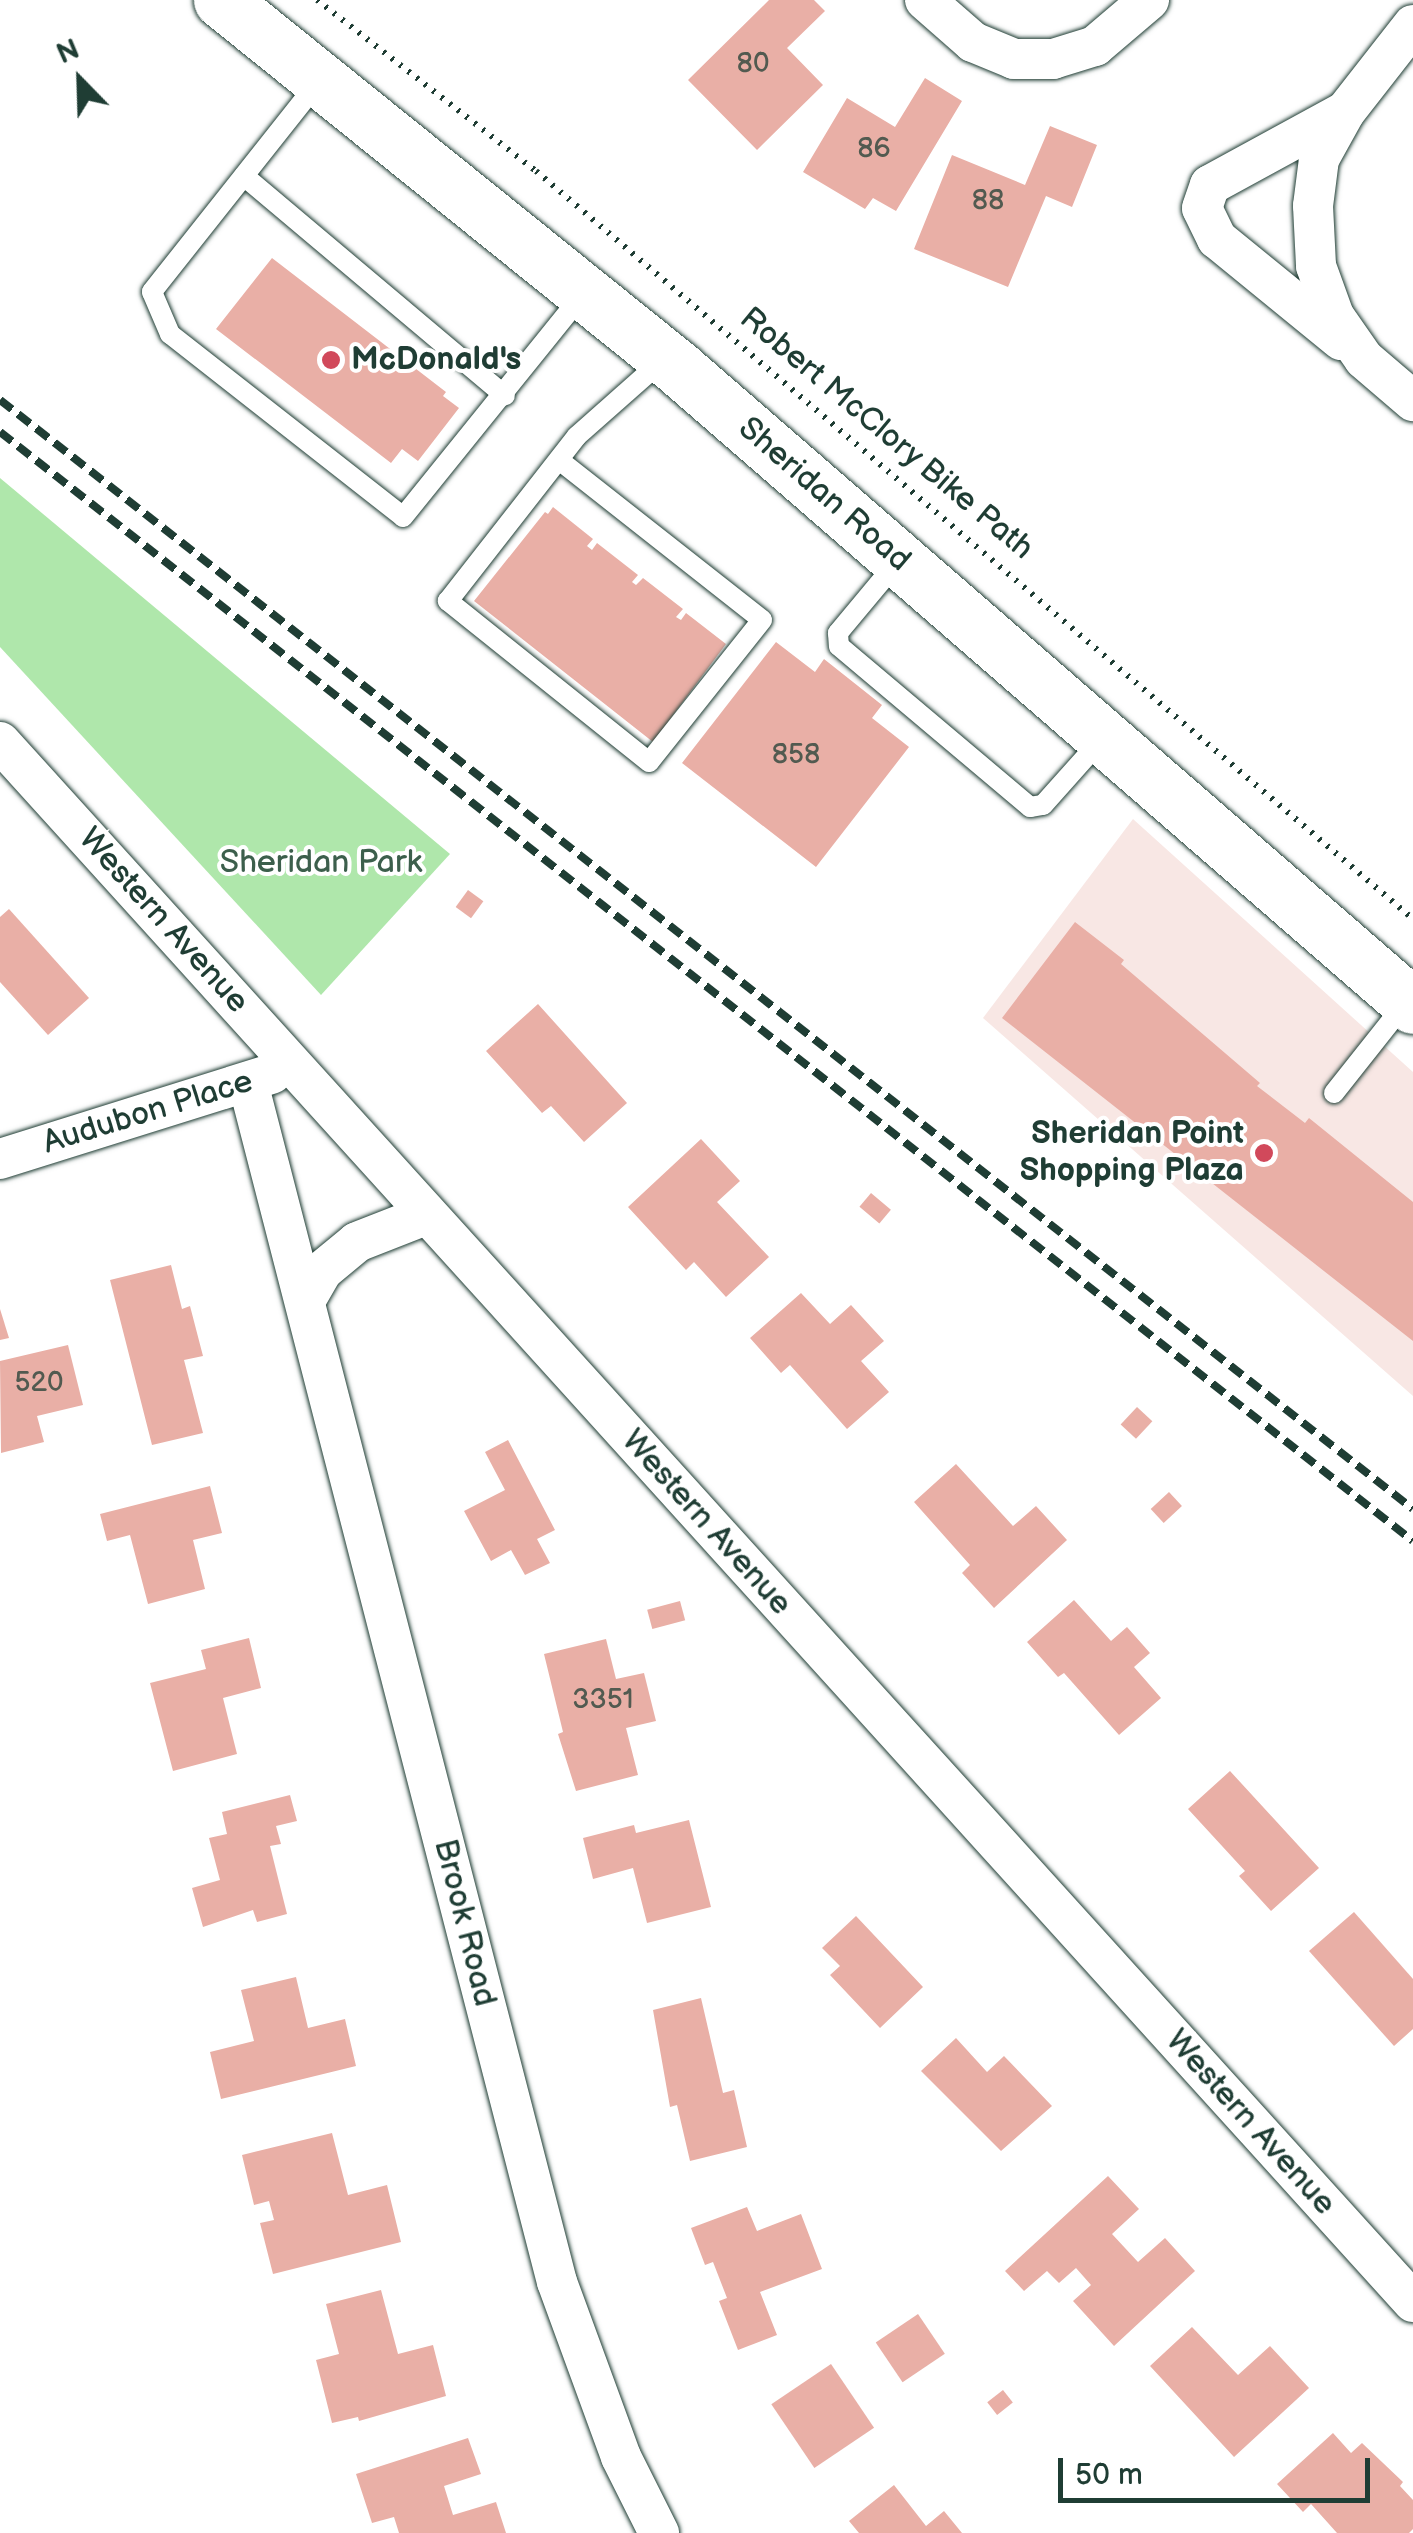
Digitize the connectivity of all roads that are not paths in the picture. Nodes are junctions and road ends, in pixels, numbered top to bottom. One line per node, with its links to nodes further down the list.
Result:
1 (221, 0): 5 (main road, Sheridan Road)
2 (926, 0): 3 (street)
3 (1150, 0)
4 (1413, 25): 6 (street)
5 (320, 80): 7 (lane); 8 (main road, Sheridan Road)
6 (1345, 112): 10 (street); 10 (street)
7 (244, 176): 11 (lane); 11 (lane)
8 (584, 293): 9 (main road, Sheridan Road); 11 (lane)
9 (666, 358): 13 (lane); 14 (main road, Sheridan Road)
10 (1364, 359): 12 (street)
11 (506, 396)
12 (1413, 401)
13 (558, 460): 13 (lane)
14 (899, 560): 15 (main road, Sheridan Road); 15 (lane)
15 (1104, 737): 17 (main road, Sheridan Road)
16 (0, 742): 18 (street, Western Avenue)
17 (1410, 1003): 20 (lane)
18 (295, 1066): 19 (street, Audubon Place); 22 (street, Western Avenue)
19 (248, 1083): 21 (street, Audubon Place); 23 (street, Brook Road)
20 (1334, 1093)
21 (0, 1159)
22 (426, 1215): 23 (street); 24 (street, Western Avenue)
23 (305, 1301): 25 (street, Brook Road)
24 (1413, 2302)
25 (659, 2533)

